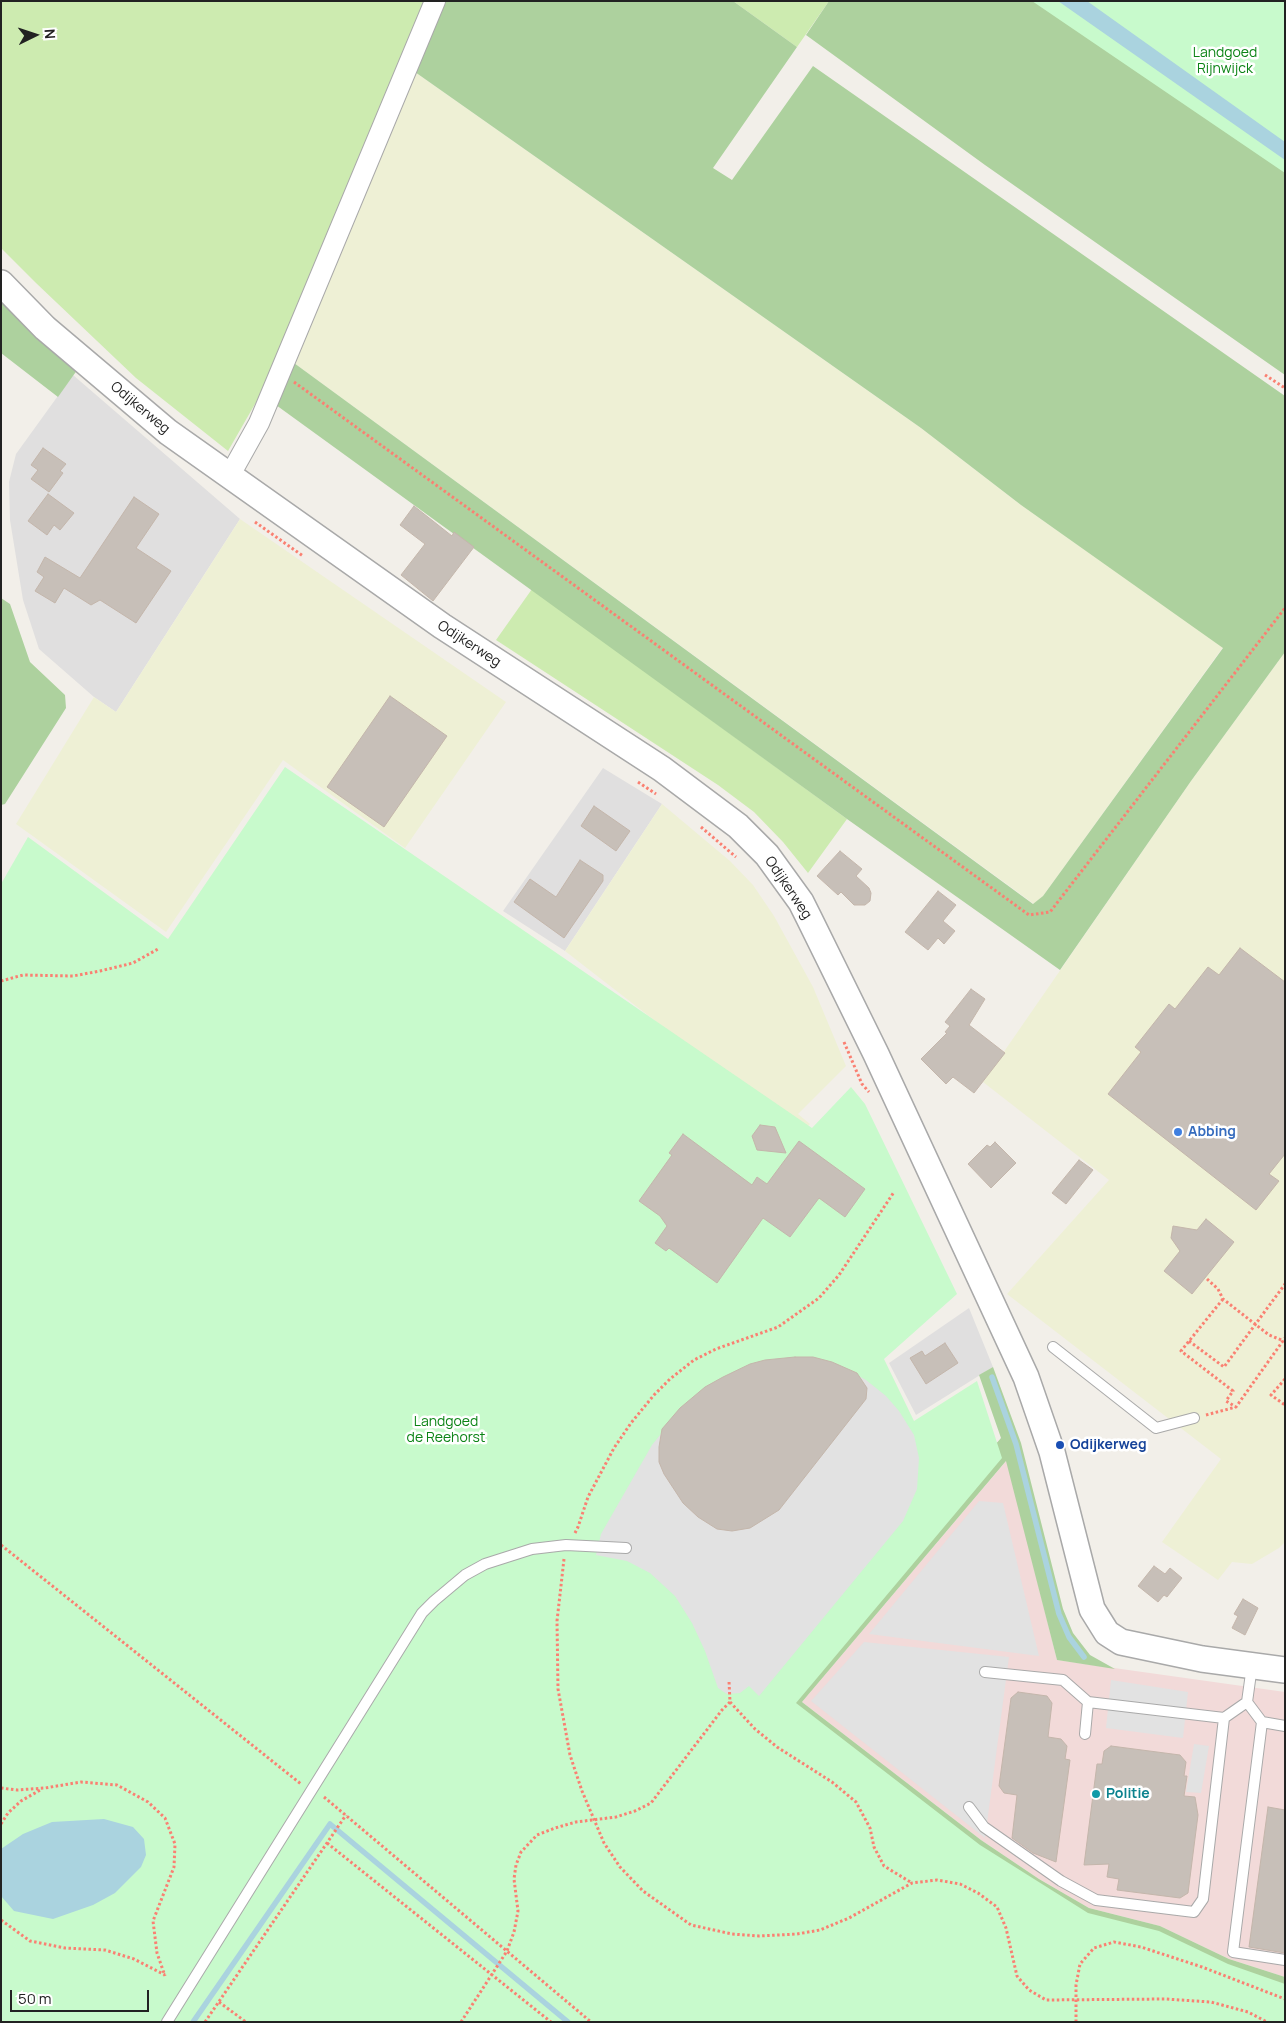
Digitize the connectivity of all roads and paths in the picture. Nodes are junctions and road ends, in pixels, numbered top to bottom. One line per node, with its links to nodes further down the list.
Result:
1 (435, 1): 3 (street)
2 (1, 283): 6 (street, Odijkerweg)
3 (280, 372): 6 (street); 9 (path)
4 (1265, 375): 5 (path)
5 (1285, 388)
6 (230, 475): 33 (street, Odijkerweg)
7 (253, 521): 8 (path)
8 (308, 560)
9 (1285, 608)
10 (638, 781): 11 (path)
11 (662, 798)
12 (700, 827): 13 (path)
13 (740, 860)
14 (158, 950): 15 (path)
15 (1, 981)
16 (842, 1036): 17 (path)
17 (874, 1098)
18 (894, 1192): 31 (path)
19 (1206, 1279): 21 (path)
20 (1285, 1284): 22 (path)
21 (1223, 1299): 22 (path); 24 (path)
22 (1255, 1324): 23 (path); 24 (path)
23 (1284, 1340): 28 (path)
24 (1189, 1341): 28 (path)
25 (1053, 1347): 29 (lane)
26 (1285, 1379): 27 (path)
27 (1285, 1405)
28 (1236, 1407): 29 (path)
29 (1194, 1418)
30 (1, 1545): 46 (path)
31 (566, 1545): 32 (lane); 46 (lane); 49 (path)
32 (626, 1548)
33 (1252, 1666): 34 (street, Odijkerweg); 39 (lane)
34 (1285, 1670)
35 (985, 1672): 38 (lane)
36 (729, 1681): 37 (path)
37 (730, 1702): 49 (path); 52 (path)
38 (1088, 1702): 40 (lane); 43 (lane)
39 (1247, 1702): 40 (lane); 41 (lane)
40 (1224, 1718): 47 (lane)
41 (1262, 1722): 42 (lane); 55 (lane)
42 (1285, 1726)
43 (1085, 1734)
44 (1, 1788): 45 (path)
45 (45, 1788): 50 (path); 53 (path)
46 (313, 1788): 48 (path); 60 (lane)
47 (969, 1807)
48 (346, 1814): 51 (path); 54 (path)
49 (595, 1820): 52 (path); 54 (path)
50 (1, 1824)
51 (327, 1843): 56 (path); 59 (path)
52 (912, 1883): 58 (path)
53 (1, 1920)
54 (507, 1951): 56 (path); 65 (path)
55 (1285, 1960)
56 (493, 1974): 63 (path); 64 (path)
57 (1285, 1999): 58 (path)
58 (1076, 2001): 66 (path); 67 (path)
59 (220, 2002): 61 (path); 62 (path)
60 (167, 2022)
61 (205, 2022)
62 (246, 2022)
63 (460, 2022)
64 (551, 2022)
65 (591, 2022)
66 (1076, 2022)
67 (1267, 2022)

